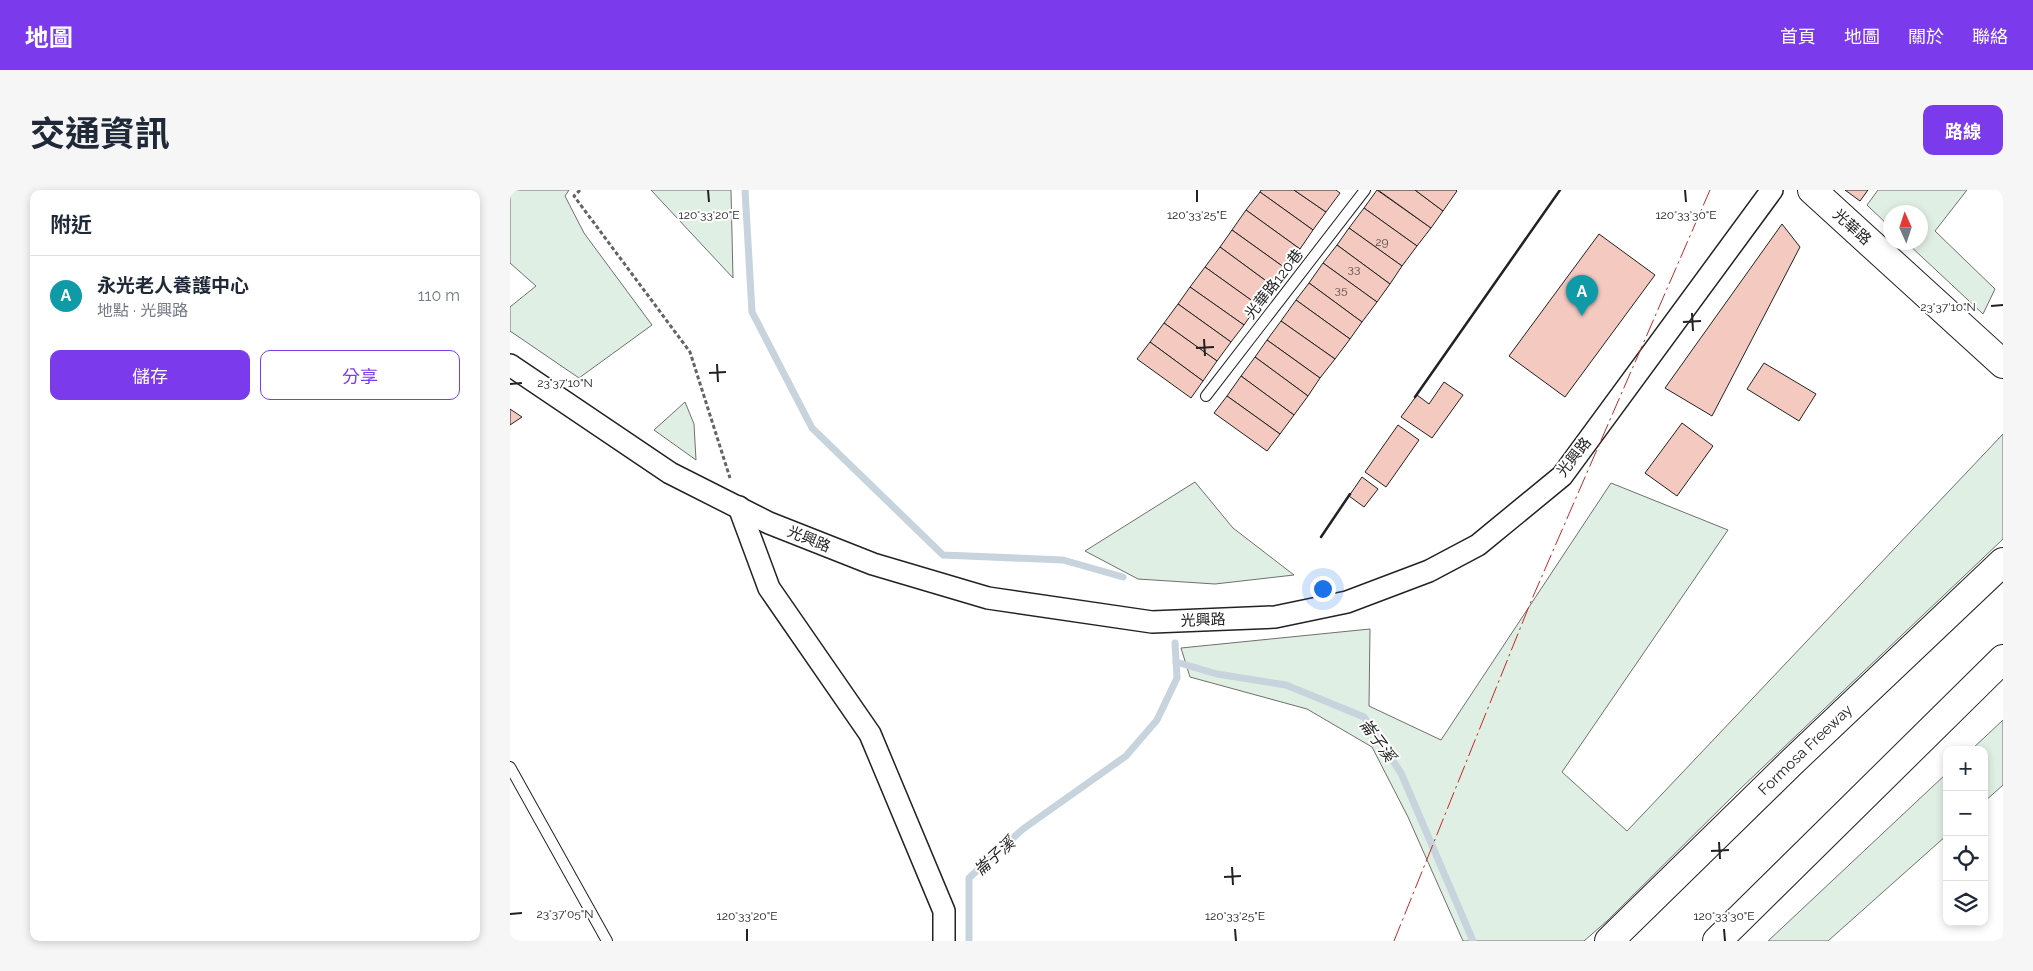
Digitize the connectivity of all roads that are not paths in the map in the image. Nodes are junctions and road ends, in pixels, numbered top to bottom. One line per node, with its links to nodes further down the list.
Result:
1 (1365, 190): 6 (lane, 光華路120巷)
2 (1772, 190): 7 (street, 光興路)
3 (1812, 190): 4 (main road, 光華路)
4 (2003, 364)
5 (510, 365): 7 (street, 光興路)
6 (1206, 396)
7 (739, 507): 12 (street)
8 (2003, 562): 13 (main road, Formosa Freeway)
9 (2003, 659): 14 (main road)
10 (510, 767): 11 (lane)
11 (607, 941)
12 (944, 941)
13 (1609, 941)
14 (1717, 941)

